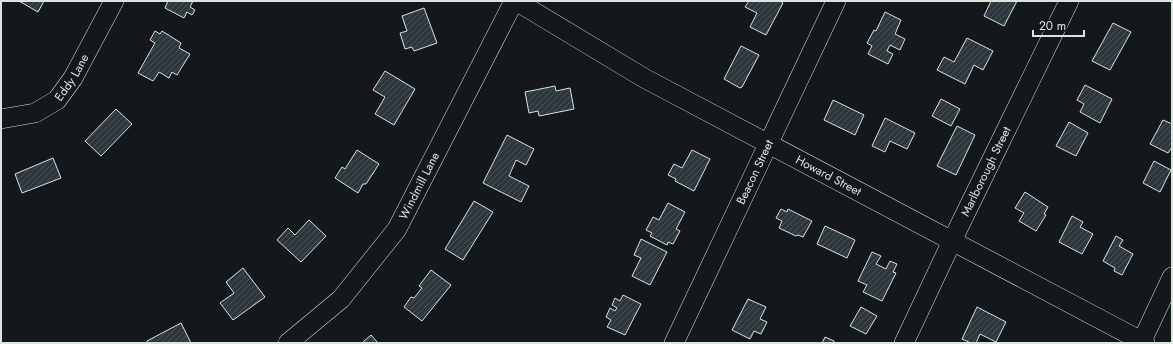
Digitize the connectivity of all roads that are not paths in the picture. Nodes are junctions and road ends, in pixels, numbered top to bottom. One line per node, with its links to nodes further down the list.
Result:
1 (114, 1): 5 (street, Eddy Lane)
2 (515, 1): 6 (street, Howard Street); 10 (street, Windmill Lane)
3 (836, 1): 6 (street, Beacon Street)
4 (1069, 1): 7 (street, Marlborough Street)
5 (1, 119)
6 (768, 144): 7 (street, Howard Street); 11 (street, Beacon Street)
7 (952, 241): 9 (street, Howard Street); 12 (street, Marlborough Street)
8 (1172, 277): 9 (street)
9 (1142, 342)
10 (288, 343)
11 (674, 343)
12 (904, 343)

